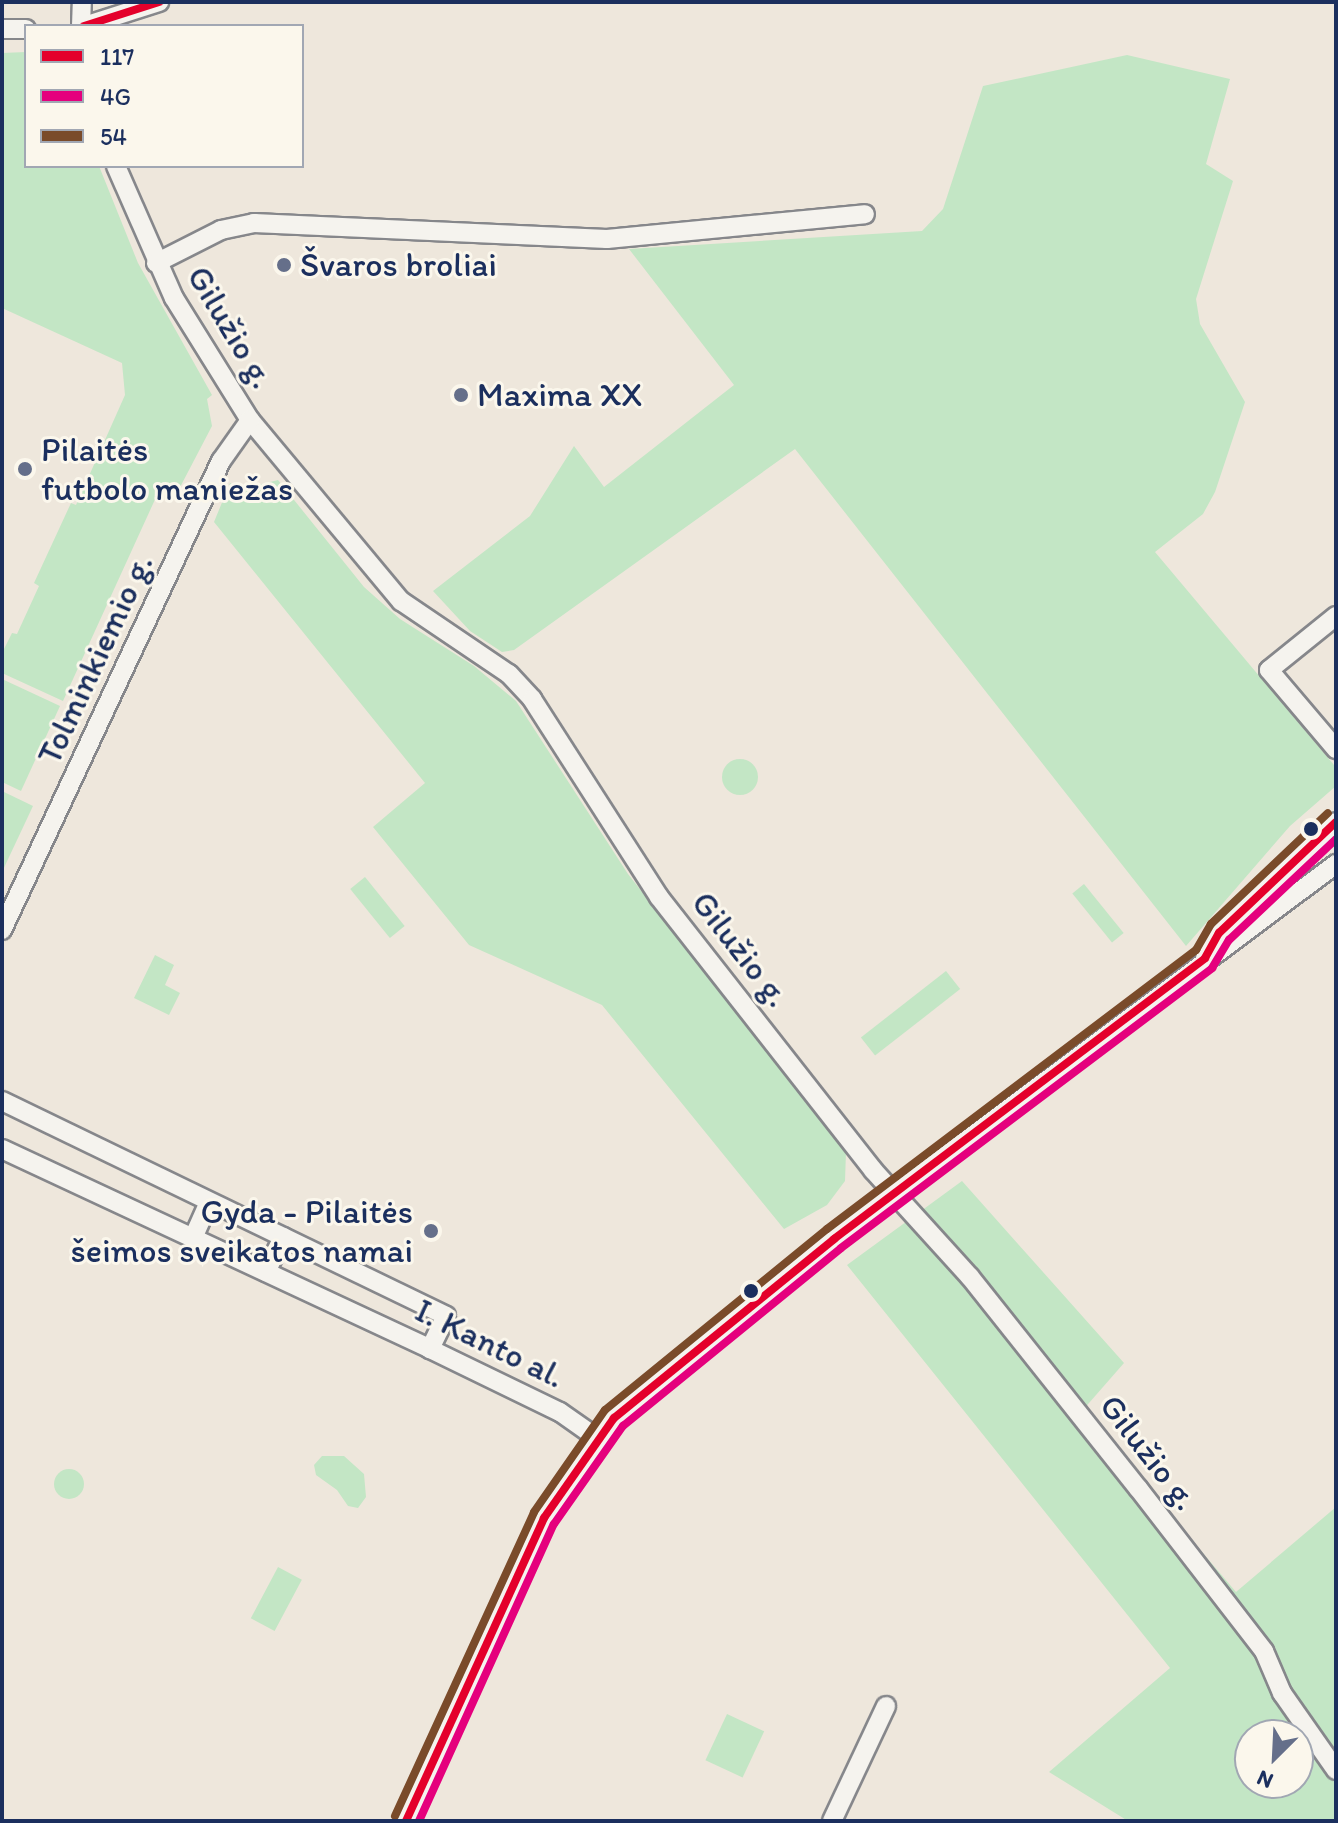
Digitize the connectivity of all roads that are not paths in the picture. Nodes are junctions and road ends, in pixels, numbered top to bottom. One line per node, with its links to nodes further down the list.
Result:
1 (82, 2): 3 (street)
2 (159, 2): 4 (street)
3 (82, 24)
4 (88, 24)
5 (2, 29): 6 (street)
6 (24, 29)
7 (117, 168): 9 (street, Gilužio g.)
8 (865, 214): 9 (street)
9 (156, 263): 10 (street, Gilužio g.)
10 (250, 420): 15 (street, Tolminkiemio g.); 19 (street, Gilužio g.)
11 (1336, 616): 12 (street)
12 (1336, 749)
13 (1336, 822): 16 (street)
14 (1336, 864): 16 (street)
15 (2, 930)
16 (1205, 958): 19 (street)
17 (2, 1101): 20 (street, I. Kanto al.)
18 (2, 1149): 22 (street, I. Kanto al.)
19 (894, 1195): 25 (street); 27 (street, Gilužio g.)
20 (209, 1202): 21 (street, I. Kanto al.); 22 (street)
21 (283, 1237): 23 (street); 24 (street, I. Kanto al.)
22 (193, 1238): 23 (street, I. Kanto al.)
23 (266, 1272): 24 (street, I. Kanto al.)
24 (430, 1349): 25 (street, I. Kanto al.)
25 (597, 1438): 28 (street)
26 (886, 1706): 29 (street)
27 (1336, 1770)
28 (406, 1821)
29 (832, 1821)

